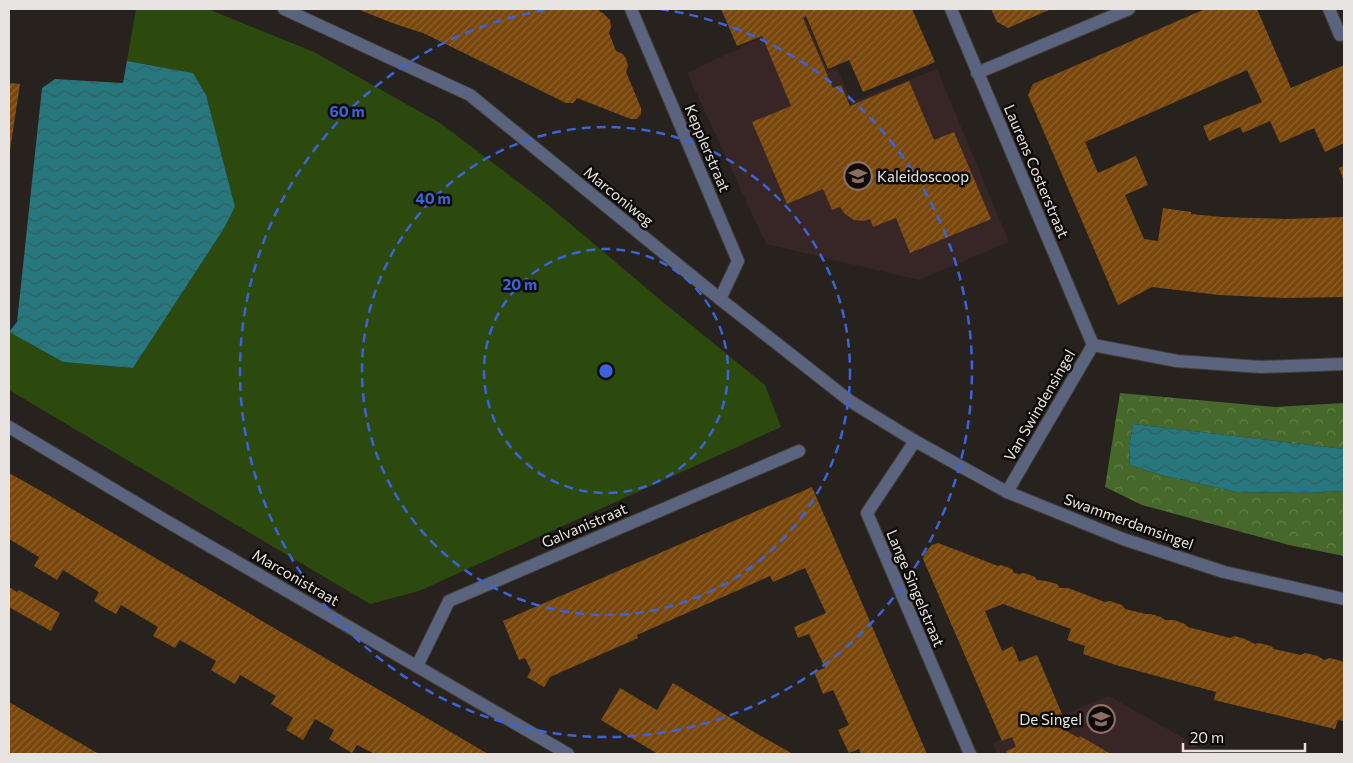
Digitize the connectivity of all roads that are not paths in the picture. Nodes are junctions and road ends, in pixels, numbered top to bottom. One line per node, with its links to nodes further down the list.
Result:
1 (284, 9): 8 (street, Marconiweg)
2 (631, 9): 8 (street, Kepplerstraat)
3 (951, 9): 7 (street, Laurens Costerstraat)
4 (1129, 9): 7 (street)
5 (1329, 9): 6 (street)
6 (1340, 35)
7 (977, 73): 9 (street, Laurens Costerstraat)
8 (720, 299): 12 (street, Marconiweg)
9 (1093, 345): 10 (street, Van Swindensingel); 14 (street, Van Swindensingel)
10 (1344, 364)
11 (9, 427): 16 (street, Marconistraat)
12 (915, 441): 14 (street, Swammerdamsingel); 18 (street, Lange Singelstraat)
13 (799, 451): 16 (street, Galvanistraat)
14 (1007, 492): 15 (street, Swammerdamsingel)
15 (1344, 600)
16 (418, 666): 17 (street, Marconistraat)
17 (568, 754)
18 (970, 754)

